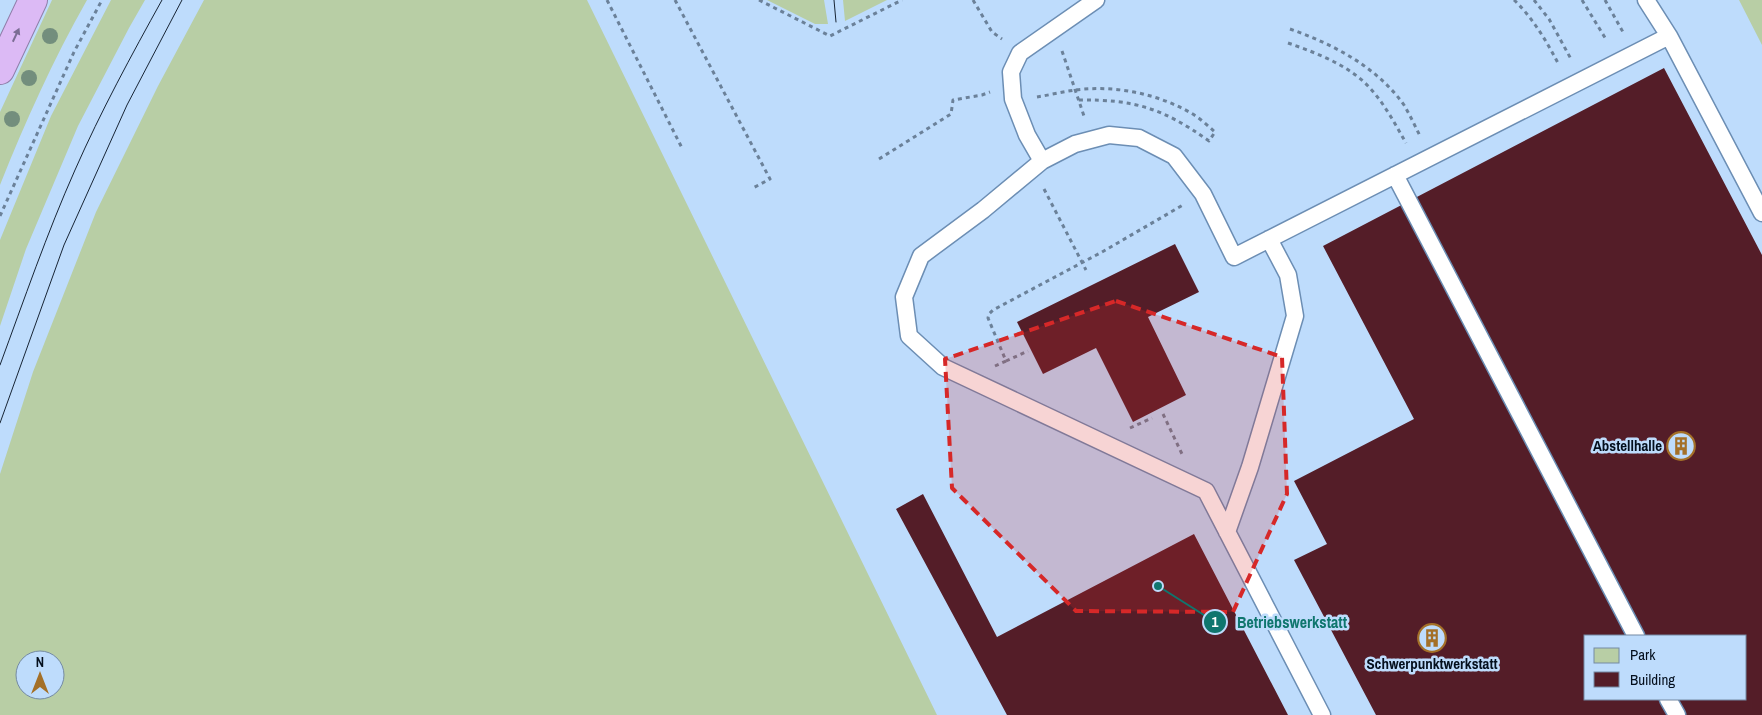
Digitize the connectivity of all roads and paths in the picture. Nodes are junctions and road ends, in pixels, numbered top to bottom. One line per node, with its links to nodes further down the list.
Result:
1 (33, 0): 21 (highway, one-way to 1)
2 (102, 0): 36 (path)
3 (607, 0): 28 (path)
4 (675, 0): 33 (path)
5 (759, 0): 6 (path)
6 (902, 0)
7 (973, 0): 18 (path)
8 (1096, 0): 14 (lane)
9 (1514, 0): 22 (path)
10 (1534, 0): 22 (path)
11 (1582, 0): 20 (path)
12 (1605, 0): 19 (path)
13 (1646, 0): 16 (lane)
14 (1055, 29): 18 (lane); 24 (path)
15 (1290, 29): 30 (path)
16 (1669, 36): 19 (lane); 35 (lane)
17 (1288, 43): 30 (path)
18 (1020, 53): 23 (lane)
19 (1634, 53): 20 (lane)
20 (1620, 60): 22 (lane)
21 (0, 70)
22 (1576, 83): 30 (lane)
23 (1012, 84): 26 (lane); 29 (path)
24 (1075, 90): 25 (path); 25 (path); 26 (path)
25 (1078, 100): 27 (path)
26 (1014, 101): 31 (lane)
27 (1092, 140): 31 (lane); 34 (lane)
28 (682, 148)
29 (879, 159)
30 (1424, 160): 32 (lane)
31 (1038, 165): 38 (path); 42 (lane)
32 (1395, 175): 37 (lane); 46 (lane)
33 (753, 188)
34 (1203, 194): 37 (lane); 38 (path)
35 (1762, 214)
36 (0, 216)
37 (1269, 239): 45 (lane)
38 (1083, 262): 39 (path); 41 (path)
39 (1086, 270)
40 (1028, 351): 41 (path)
41 (1006, 361): 42 (path)
42 (966, 377): 45 (lane)
43 (1163, 414): 44 (path)
44 (1169, 426)
45 (1227, 532): 48 (lane)
46 (1635, 635)
47 (1669, 700): 49 (lane)
48 (1322, 715)
49 (1677, 715)

